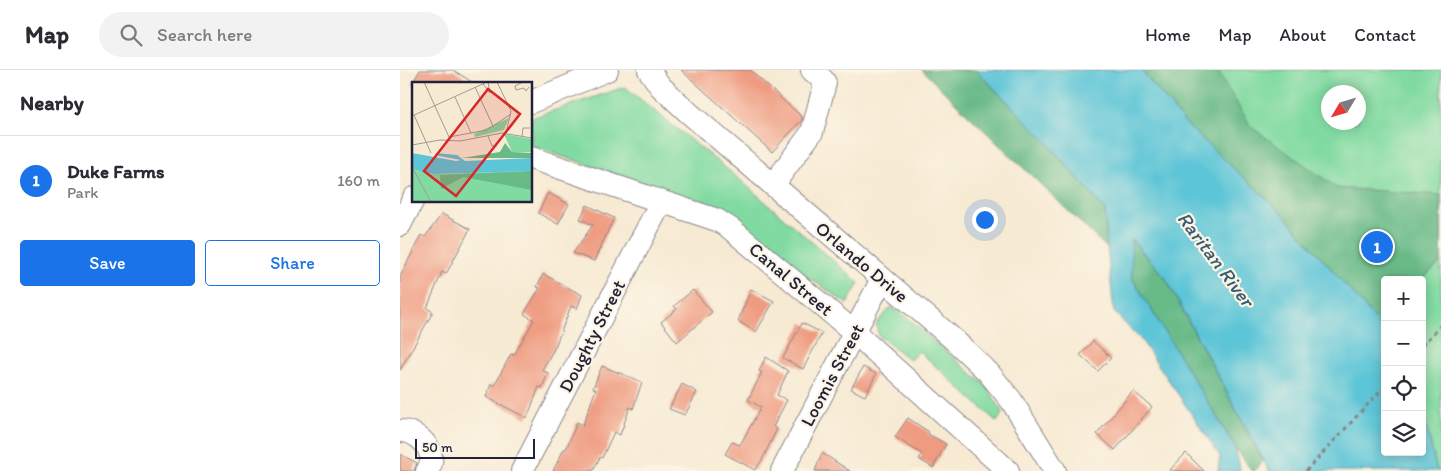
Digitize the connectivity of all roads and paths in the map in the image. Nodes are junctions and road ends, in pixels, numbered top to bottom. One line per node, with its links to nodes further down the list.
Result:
1 (607, 70): 4 (street)
2 (649, 70): 6 (street, Orlando Drive)
3 (812, 70): 6 (street)
4 (532, 102)
5 (532, 158): 8 (street, Canal Street)
6 (773, 185): 10 (street, Orlando Drive)
7 (412, 202): 9 (street)
8 (661, 202): 12 (street, Canal Street); 17 (street, Doughty Street)
9 (400, 225)
10 (882, 279): 12 (street, Loomis Street); 20 (street, Orlando Drive)
11 (1441, 325): 13 (path)
12 (854, 332): 18 (street, Loomis Street); 19 (street, Canal Street)
13 (1426, 341)
14 (1381, 390): 21 (path)
15 (400, 431): 16 (street)
16 (427, 471)
17 (522, 471)
18 (782, 471)
19 (1008, 471)
20 (1055, 471)
21 (1306, 471)

